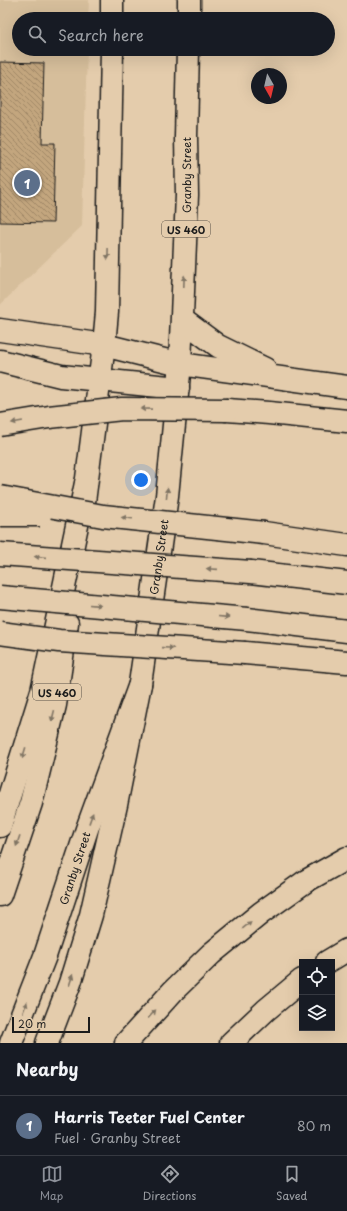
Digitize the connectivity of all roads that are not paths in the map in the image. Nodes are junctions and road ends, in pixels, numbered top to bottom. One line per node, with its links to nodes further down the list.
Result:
1 (112, 0): 3 (main road)
2 (189, 0): 4 (main road)
3 (112, 12)
4 (189, 12)
5 (112, 56): 9 (main road, US 460, one-way to 9)
6 (188, 56): 7 (main road, Granby Street / US 460, one-way to 6)
7 (182, 320): 11 (main road, Granby Street / US 460); 12 (main road)
8 (0, 330): 9 (main road)
9 (104, 345): 11 (main road); 13 (main road, US 460)
10 (0, 361): 13 (main road)
11 (180, 364): 12 (main road); 15 (main road, Granby Street / US 460)
12 (288, 379): 14 (main road)
13 (100, 380): 15 (main road); 18 (main road, US 460)
14 (347, 387)
15 (178, 388): 31 (main road, Granby Street / US 460, one-way to 15)
16 (347, 421): 17 (main road, one-way to 17, bridge)
17 (0, 425)
18 (86, 483): 32 (main road, one-way to 32); 34 (main road, US 460, one-way to 34)
19 (0, 497): 21 (main road, bridge)
20 (0, 515): 21 (main road, bridge)
21 (103, 516): 22 (main road, one-way to 21, bridge)
22 (347, 545)
23 (0, 554): 24 (main road, one-way to 23, bridge)
24 (347, 583)
25 (0, 597): 26 (main road, one-way to 26, bridge)
26 (347, 631)
27 (0, 633): 28 (main road, bridge)
28 (59, 641): 29 (main road, bridge); 30 (main road, one-way to 30, bridge)
29 (0, 644)
30 (347, 662)
31 (140, 684): 38 (main road, Granby Street / US 460, one-way to 31); 39 (main road, one-way to 31)
32 (0, 826)
33 (347, 858): 40 (main road, one-way to 33)
34 (0, 895)
35 (347, 950): 36 (main road)
36 (332, 959)
37 (299, 982): 41 (main road)
38 (11, 1043)
39 (47, 1043)
40 (126, 1043)
41 (231, 1043)

